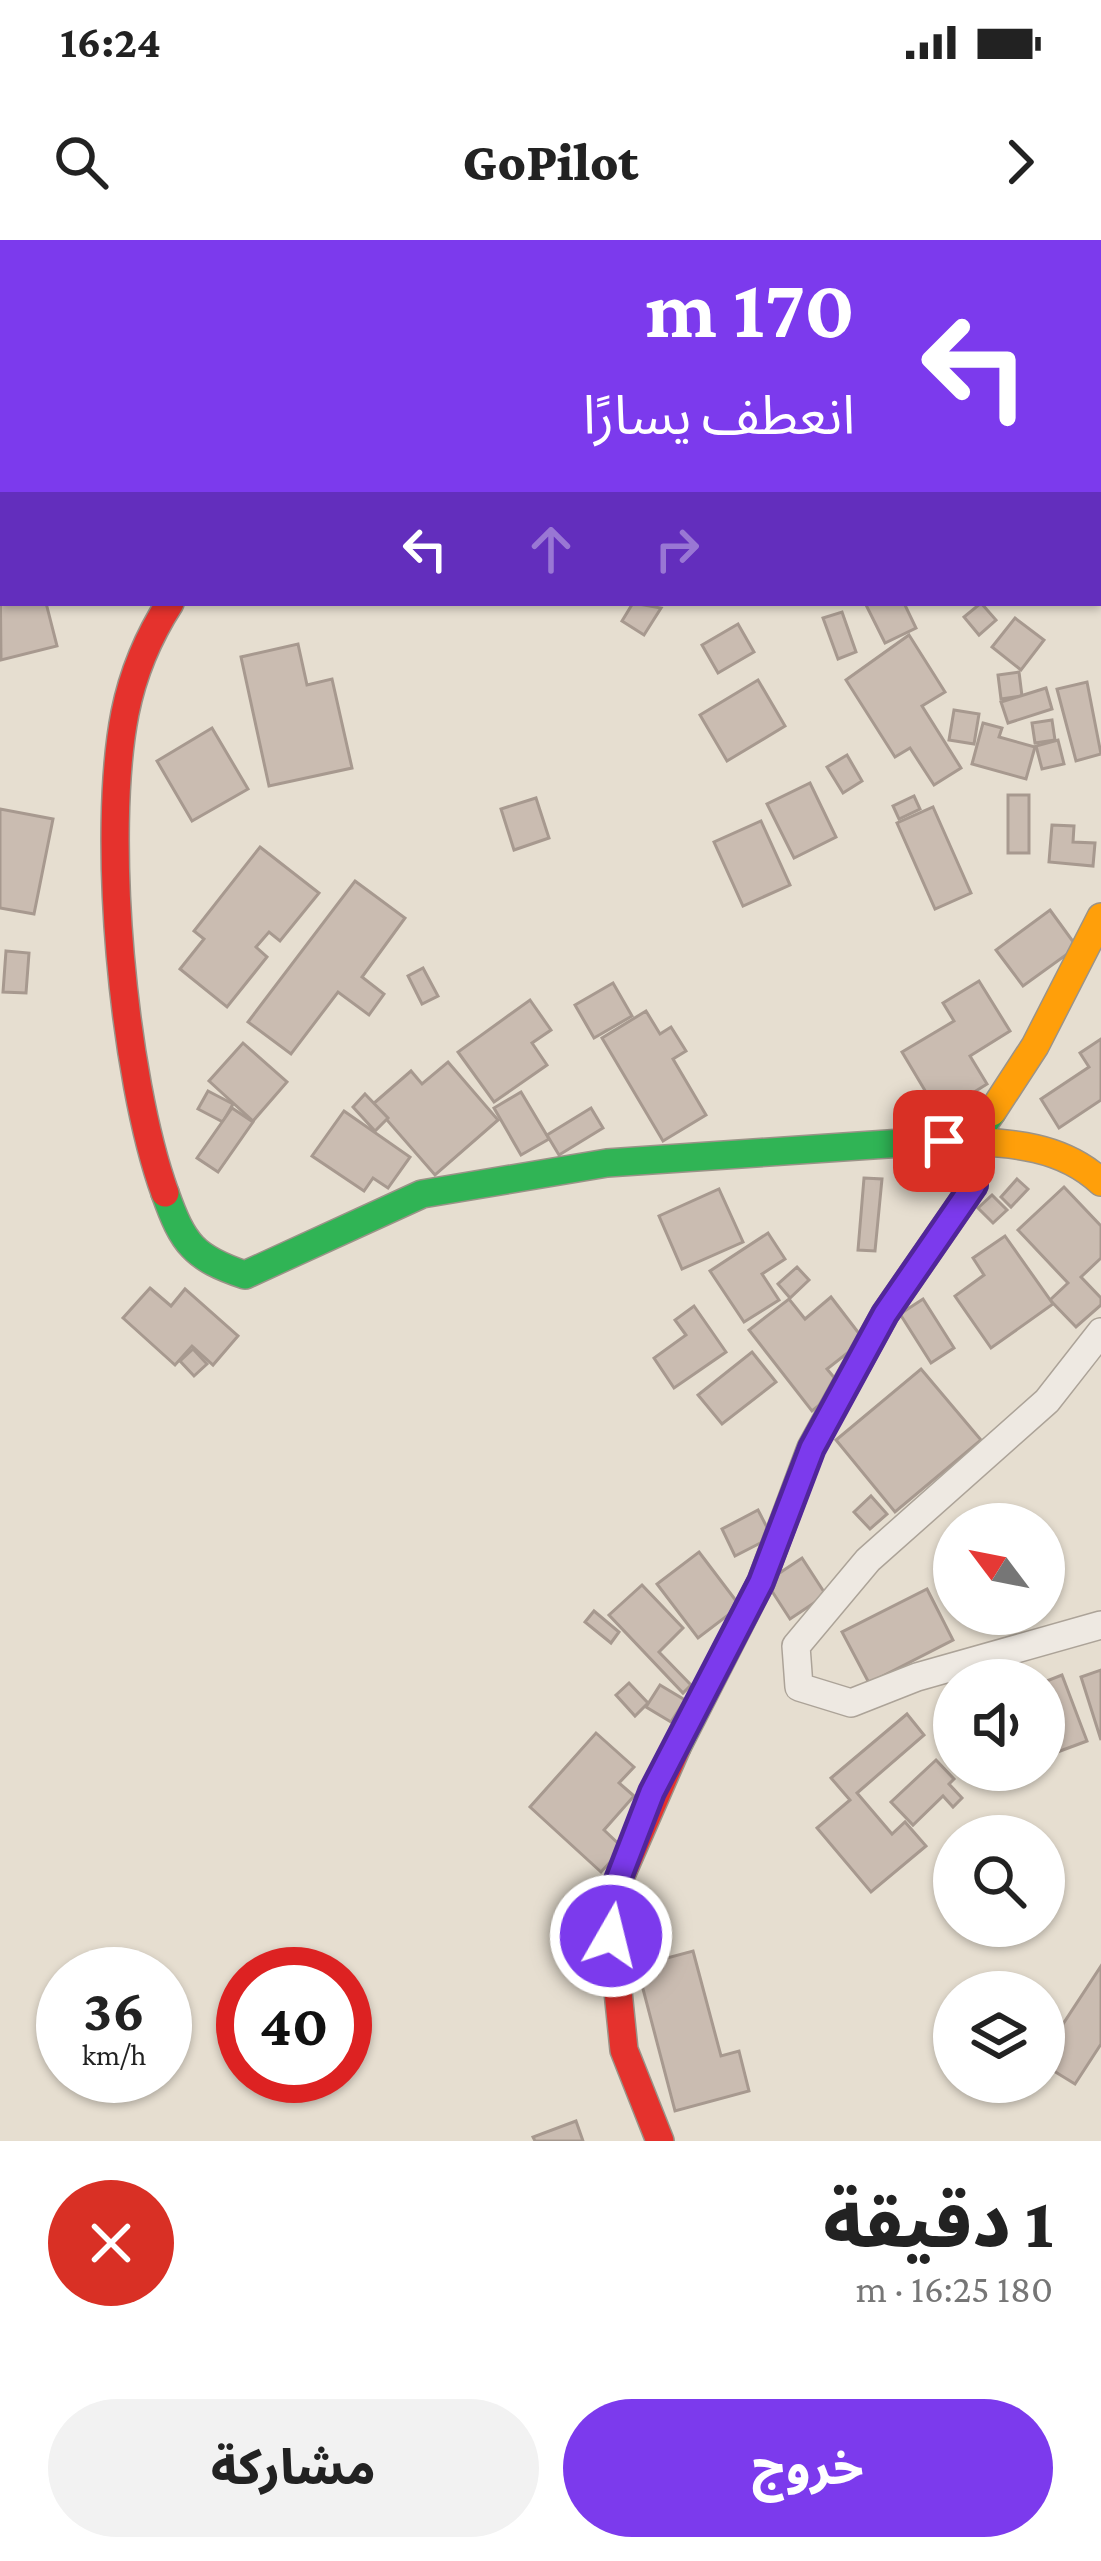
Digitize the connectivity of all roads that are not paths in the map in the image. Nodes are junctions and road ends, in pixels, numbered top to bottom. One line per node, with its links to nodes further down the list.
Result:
1 (168, 606): 3 (street)
2 (1101, 917): 3 (street)
3 (972, 1142): 4 (street); 7 (street)
4 (1101, 1182)
5 (1101, 1332): 6 (street)
6 (1101, 1625)
7 (660, 2141)

